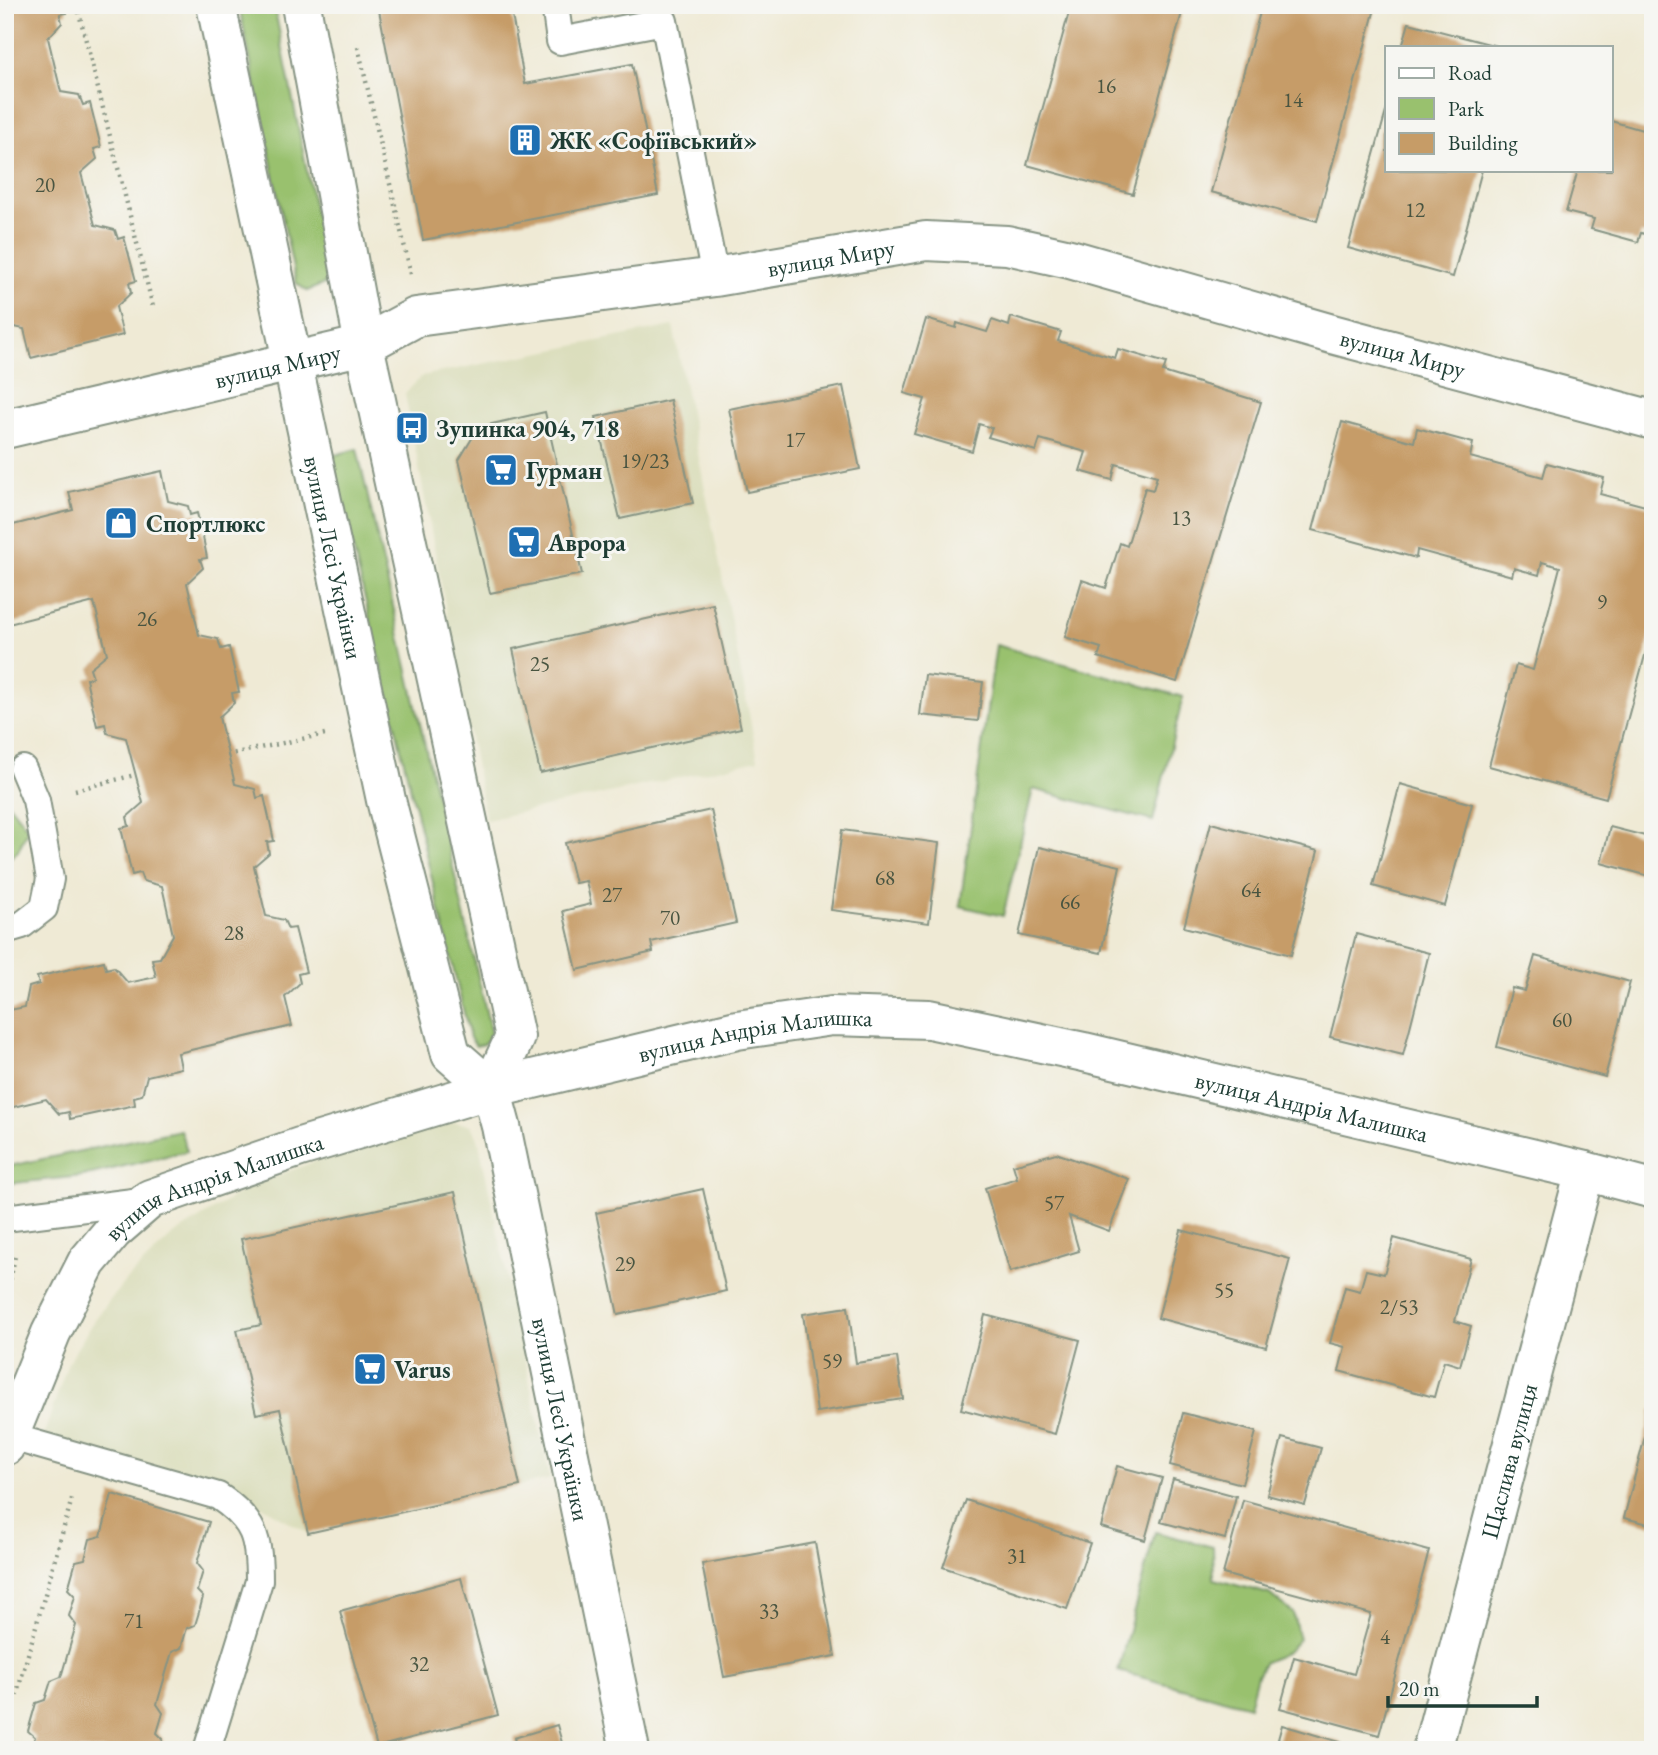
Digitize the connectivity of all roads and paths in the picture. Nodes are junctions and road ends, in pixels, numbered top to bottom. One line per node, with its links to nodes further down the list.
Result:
1 (77, 5): 7 (path)
2 (216, 5): 10 (street, вулиця Лесі Українки)
3 (301, 5): 9 (street)
4 (555, 5): 6 (lane)
5 (358, 45): 8 (path)
6 (715, 277): 8 (street, вулиця Миру); 11 (street, вулиця Миру)
7 (153, 307)
8 (416, 317): 9 (street, вулиця Миру)
9 (364, 345): 10 (street, вулиця Миру); 19 (street)
10 (292, 361): 12 (street, вулиця Миру); 19 (street, вулиця Лесі Українки)
11 (1653, 420)
12 (5, 429)
13 (333, 732): 14 (path)
14 (227, 755)
15 (23, 769): 17 (lane)
16 (135, 775): 17 (path)
17 (36, 800): 18 (lane)
18 (5, 930)
19 (491, 1089): 20 (street, вулиця Андрія Малишка); 22 (street, вулиця Андрія Малишка); 29 (street, вулиця Лесі Українки)
20 (1585, 1171): 21 (street, вулиця Андрія Малишка); 30 (street, Щаслива вулиця)
21 (1653, 1189)
22 (150, 1199): 23 (lane); 25 (street, вулиця Андрія Малишка)
23 (14, 1217): 24 (path)
24 (5, 1307)
25 (7, 1441): 28 (lane)
26 (73, 1495): 27 (path)
27 (5, 1736)
28 (207, 1750)
29 (629, 1750)
30 (1432, 1750)

